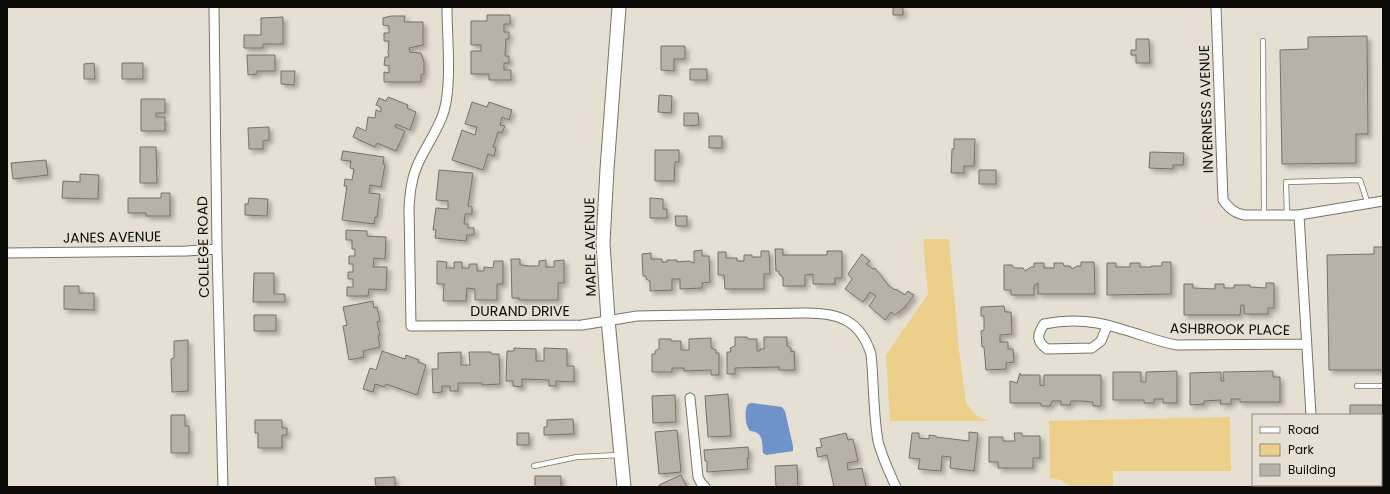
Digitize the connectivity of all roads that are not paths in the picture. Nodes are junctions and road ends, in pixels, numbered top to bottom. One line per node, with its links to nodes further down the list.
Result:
1 (214, 7): 11 (street, COLLEGE ROAD)
2 (446, 7): 13 (street, DURAND DRIVE)
3 (618, 7): 13 (main road, MAPLE AVENUE)
4 (1216, 7): 10 (street, INVERNESS AVENUE)
5 (1263, 41): 10 (lane)
6 (1383, 201): 7 (street)
7 (1368, 204): 8 (lane); 9 (street)
8 (1287, 215): 9 (street); 10 (street)
9 (1299, 215): 15 (street)
10 (1264, 216)
11 (217, 249): 12 (street, JANES AVENUE); 22 (street, COLLEGE ROAD)
12 (7, 253)
13 (608, 320): 20 (main road, MAPLE AVENUE); 25 (street, DURAND DRIVE)
14 (1107, 326): 14 (street, ASHBROOK PLACE); 15 (street, ASHBROOK PLACE)
15 (1306, 344): 19 (street)
16 (1357, 386): 17 (lane)
17 (1383, 386)
18 (690, 398): 24 (street)
19 (1311, 414)
20 (621, 455): 21 (lane); 23 (main road, MAPLE AVENUE)
21 (534, 466)
22 (223, 487)
23 (624, 487)
24 (705, 487)
25 (896, 487)

